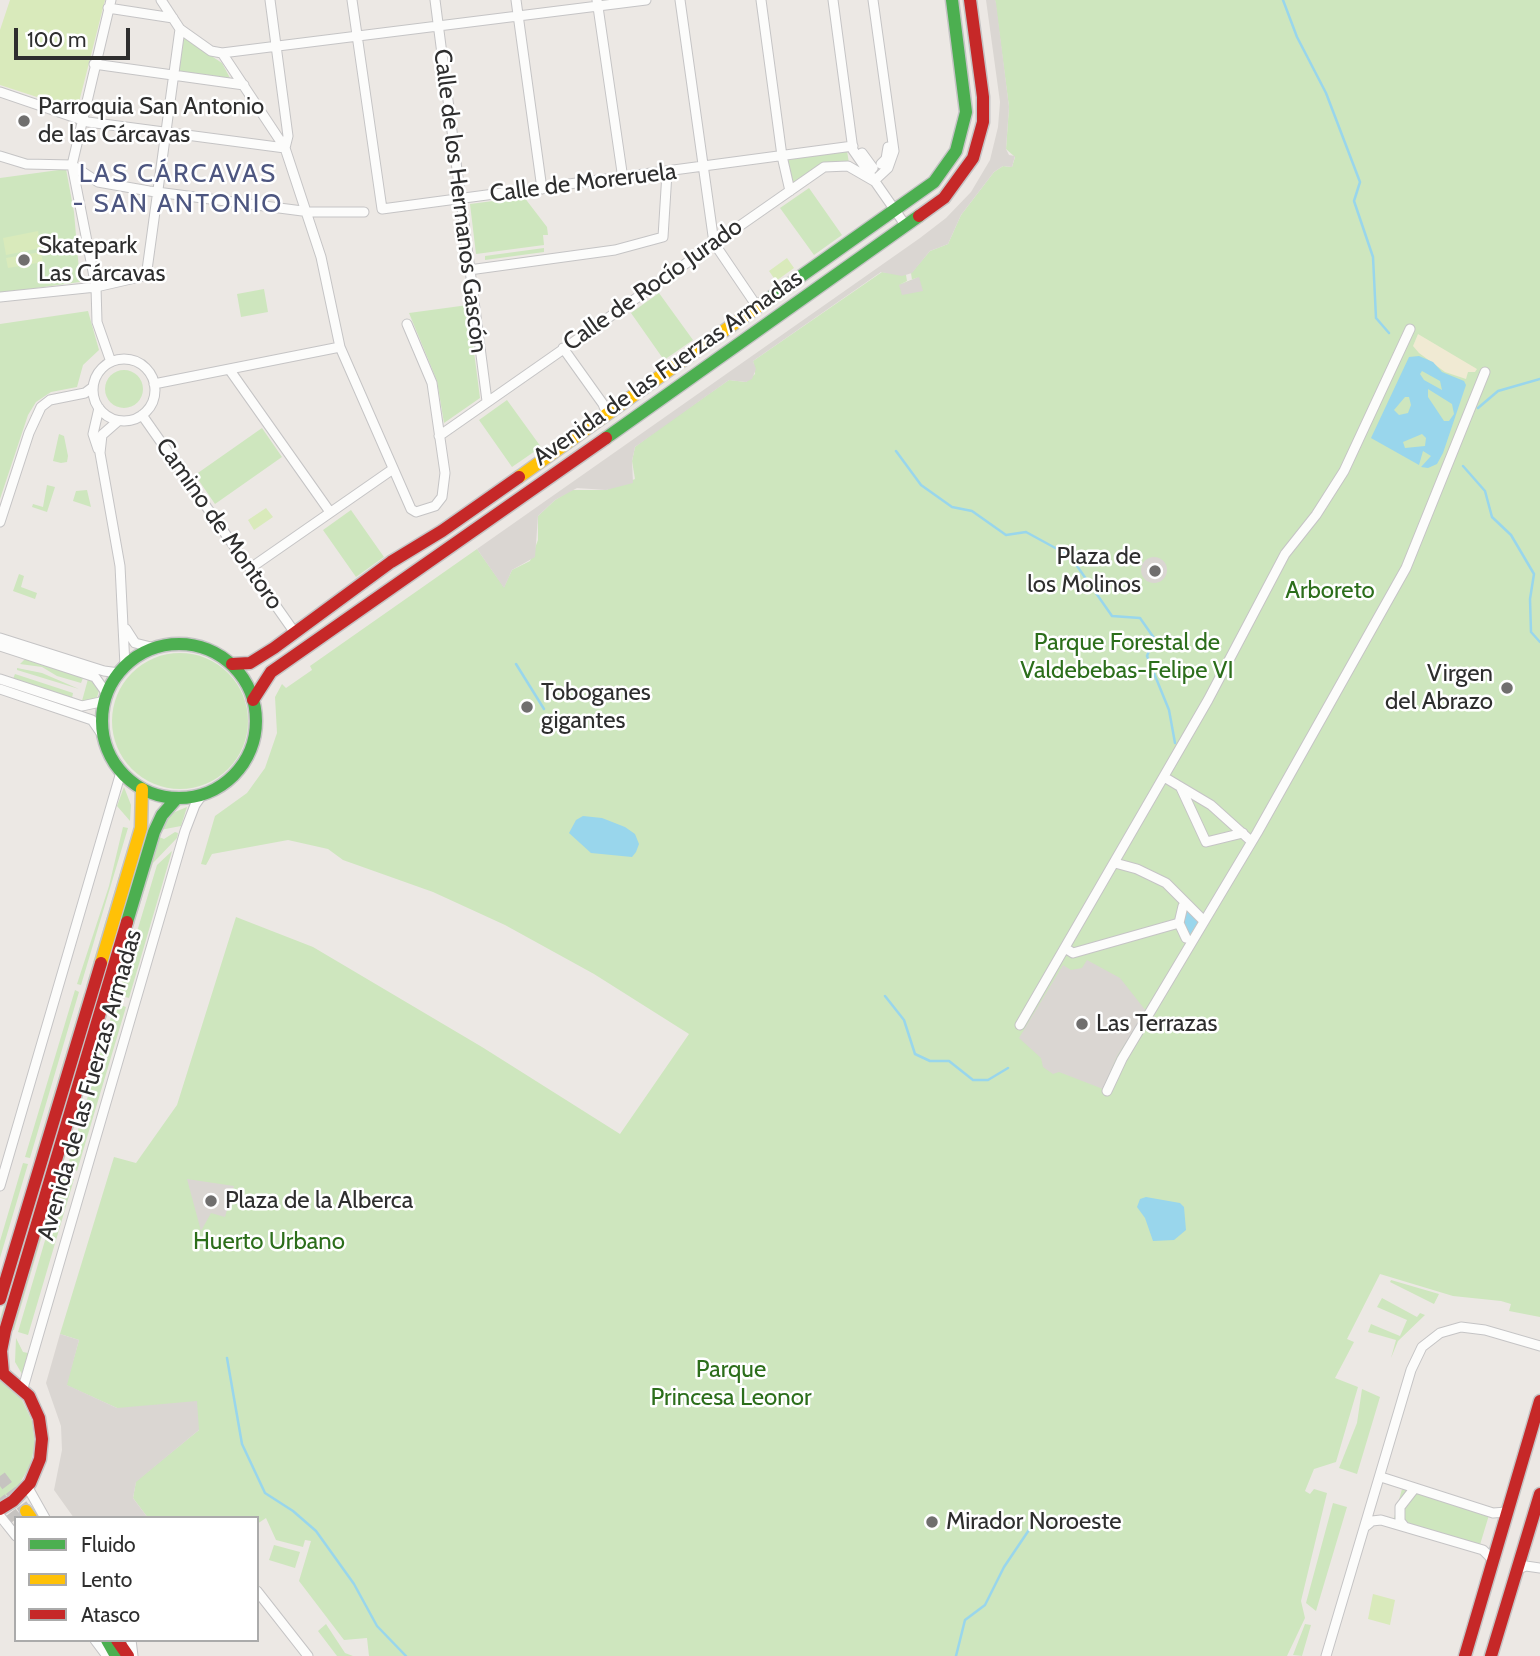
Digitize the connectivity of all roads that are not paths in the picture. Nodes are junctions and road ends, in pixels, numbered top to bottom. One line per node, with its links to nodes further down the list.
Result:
1 (161, 0): 15 (street)
2 (352, 0): 19 (street)
3 (435, 0): 17 (street, Calle de los Hermanos Gascón)
4 (516, 0): 16 (street)
5 (646, 0): 12 (street)
6 (680, 0): 35 (street, Calle de Moreruela)
7 (761, 0): 33 (street)
8 (833, 0): 28 (street)
9 (873, 0): 38 (street)
10 (952, 0): 45 (street, Avenida de las Fuerzas Armadas)
11 (970, 0): 46 (street, Avenida de las Fuerzas Armadas)
12 (598, 3): 16 (street); 37 (street)
13 (109, 4): 15 (street); 22 (street)
14 (271, 4): 20 (street)
15 (173, 18): 18 (street)
16 (519, 18): 17 (street); 39 (street)
17 (439, 28): 19 (street); 42 (street, Calle de los Hermanos Gascón)
18 (180, 29): 21 (street); 23 (street)
19 (357, 37): 20 (street); 42 (street, Calle de Moreruela)
20 (277, 47): 21 (street); 30 (street)
21 (222, 53): 24 (street)
22 (94, 64): 23 (street); 26 (street)
23 (172, 76): 24 (street); 27 (street)
24 (244, 85): 30 (street)
25 (0, 92): 26 (street)
26 (81, 118): 27 (street); 34 (street)
27 (165, 134): 30 (street); 41 (street)
28 (853, 146): 33 (street, Calle de Moreruela); 38 (street)
29 (888, 147): 31 (street)
30 (285, 148): 43 (street)
31 (862, 153)
32 (0, 156): 34 (street)
33 (782, 156): 35 (street, Calle de Moreruela); 40 (street)
34 (72, 165): 41 (street); 49 (street)
35 (702, 167): 36 (street, Calle de Moreruela); 47 (street)
36 (667, 173): 37 (street, Calle de Moreruela); 48 (street)
37 (623, 180): 39 (street, Calle de Moreruela)
38 (874, 181): 40 (street, Calle de Rocío Jurado); 45 (street)
39 (542, 189): 42 (street, Calle de Moreruela)
40 (790, 191): 47 (street, Calle de Rocío Jurado)
41 (158, 192): 43 (street); 49 (street)
42 (460, 198): 48 (street, Calle de los Hermanos Gascón)
43 (306, 211): 44 (street); 54 (street)
44 (364, 212)
45 (895, 212): 46 (street); 51 (street, Avenida de las Fuerzas Armadas)
46 (906, 226): 82 (street, Avenida de las Fuerzas Armadas)
47 (714, 243): 51 (street); 55 (street, Calle de Rocío Jurado)
48 (468, 270): 61 (street, Calle de los Hermanos Gascón)
49 (96, 287): 50 (street); 56 (street)
50 (0, 297)
51 (761, 306): 63 (street, Avenida de las Fuerzas Armadas)
52 (407, 324): 66 (street)
53 (1410, 329): 85 (street)
54 (340, 347): 57 (street); 68 (street)
55 (563, 348): 61 (street, Calle de Rocío Jurado); 63 (street)
56 (111, 362): 59 (street); 60 (street)
57 (229, 369): 59 (street); 69 (street)
58 (1485, 372): 91 (street)
59 (154, 384): 64 (street)
60 (93, 387): 62 (street); 70 (street)
61 (487, 401): 66 (street, Calle de Rocío Jurado)
62 (99, 408): 65 (street); 67 (street)
63 (607, 414): 73 (street, Avenida de las Fuerzas Armadas)
64 (142, 415): 65 (street); 71 (street, Camino de Montoro)
65 (118, 421): 67 (street)
66 (439, 436): 68 (street)
67 (100, 453): 72 (street)
68 (393, 469): 69 (street)
69 (330, 512): 71 (street)
70 (0, 522)
71 (252, 567): 73 (street, Camino de Montoro)
72 (124, 624): 76 (street); 78 (street)
73 (295, 633): 77 (street, Avenida de las Fuerzas Armadas)
74 (0, 638): 78 (street)
75 (0, 646): 81 (street)
76 (155, 648): 77 (street); 78 (street)
77 (232, 664): 82 (street)
78 (122, 670): 81 (street)
79 (0, 679): 81 (street)
80 (0, 689): 83 (street)
81 (106, 698): 83 (street)
82 (253, 700): 88 (street)
83 (103, 736): 84 (street)
84 (121, 772): 87 (street); 100 (street)
85 (1164, 777): 86 (street); 92 (street)
86 (1180, 786): 90 (street); 90 (street)
87 (142, 789): 89 (street); 101 (street, Avenida de las Fuerzas Armadas)
88 (202, 795): 89 (street); 106 (street, Avenida de las Fuerzas Armadas)
89 (177, 798): 105 (street, Avenida de las Fuerzas Armadas)
90 (1243, 833): 91 (street)
91 (1251, 841): 94 (street)
92 (1115, 863): 94 (street); 97 (street)
93 (1183, 906): 95 (street)
94 (1204, 921): 99 (street)
95 (1179, 923): 96 (street); 97 (street)
96 (1186, 937)
97 (1065, 948): 98 (street)
98 (1020, 1025)
99 (1107, 1091)
100 (0, 1186)
101 (0, 1299)
102 (1526, 1343): 103 (street); 104 (street); 108 (street)
103 (1540, 1346)
104 (1540, 1355)
105 (1, 1372): 106 (street)
106 (23, 1388): 109 (street)
107 (1540, 1401): 113 (street)
108 (1381, 1477): 110 (street); 117 (street)
109 (27, 1486): 112 (street); 115 (street)
110 (1414, 1489): 113 (street); 118 (street)
111 (1540, 1494): 116 (street)
112 (0, 1509)
113 (1507, 1512): 120 (street)
114 (0, 1516): 119 (street)
115 (44, 1516)
116 (1536, 1524): 122 (street)
117 (1366, 1526): 118 (street); 127 (street)
118 (1404, 1527): 120 (street)
119 (14, 1534)
120 (1493, 1560): 128 (street)
121 (1540, 1568): 122 (street)
122 (1518, 1569): 129 (street)
123 (259, 1594): 126 (street)
124 (119, 1642): 125 (street)
125 (131, 1656)
126 (308, 1656)
127 (1326, 1656)
128 (1465, 1656)
129 (1491, 1656)

